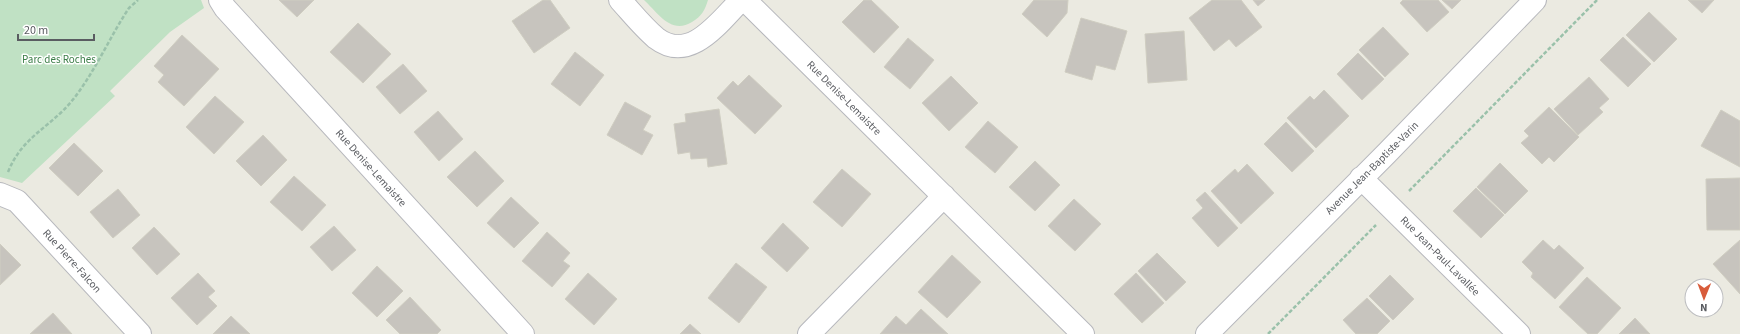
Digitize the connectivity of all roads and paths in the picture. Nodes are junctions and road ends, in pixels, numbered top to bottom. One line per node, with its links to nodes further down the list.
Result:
1 (138, 0): 9 (path)
2 (220, 0): 14 (street, Rue Denise-Lemaistre)
3 (620, 0): 4 (street)
4 (742, 0)
5 (745, 0): 11 (street, Rue Denise-Lemaistre)
6 (1535, 0): 8 (street, Avenue Jean-Baptiste-Varin)
7 (1597, 0): 10 (path)
8 (1361, 178): 17 (street, Avenue Jean-Baptiste-Varin); 19 (street, Rue Jean-Paul-Lavallée)
9 (3, 186): 13 (street, Rue Pierre-Falcon)
10 (1406, 195)
11 (944, 196): 15 (street); 16 (street, Rue Denise-Lemaistre)
12 (1378, 222): 18 (path)
13 (140, 334)
14 (523, 334)
15 (809, 334)
16 (1083, 334)
17 (1207, 334)
18 (1268, 334)
19 (1519, 334)

